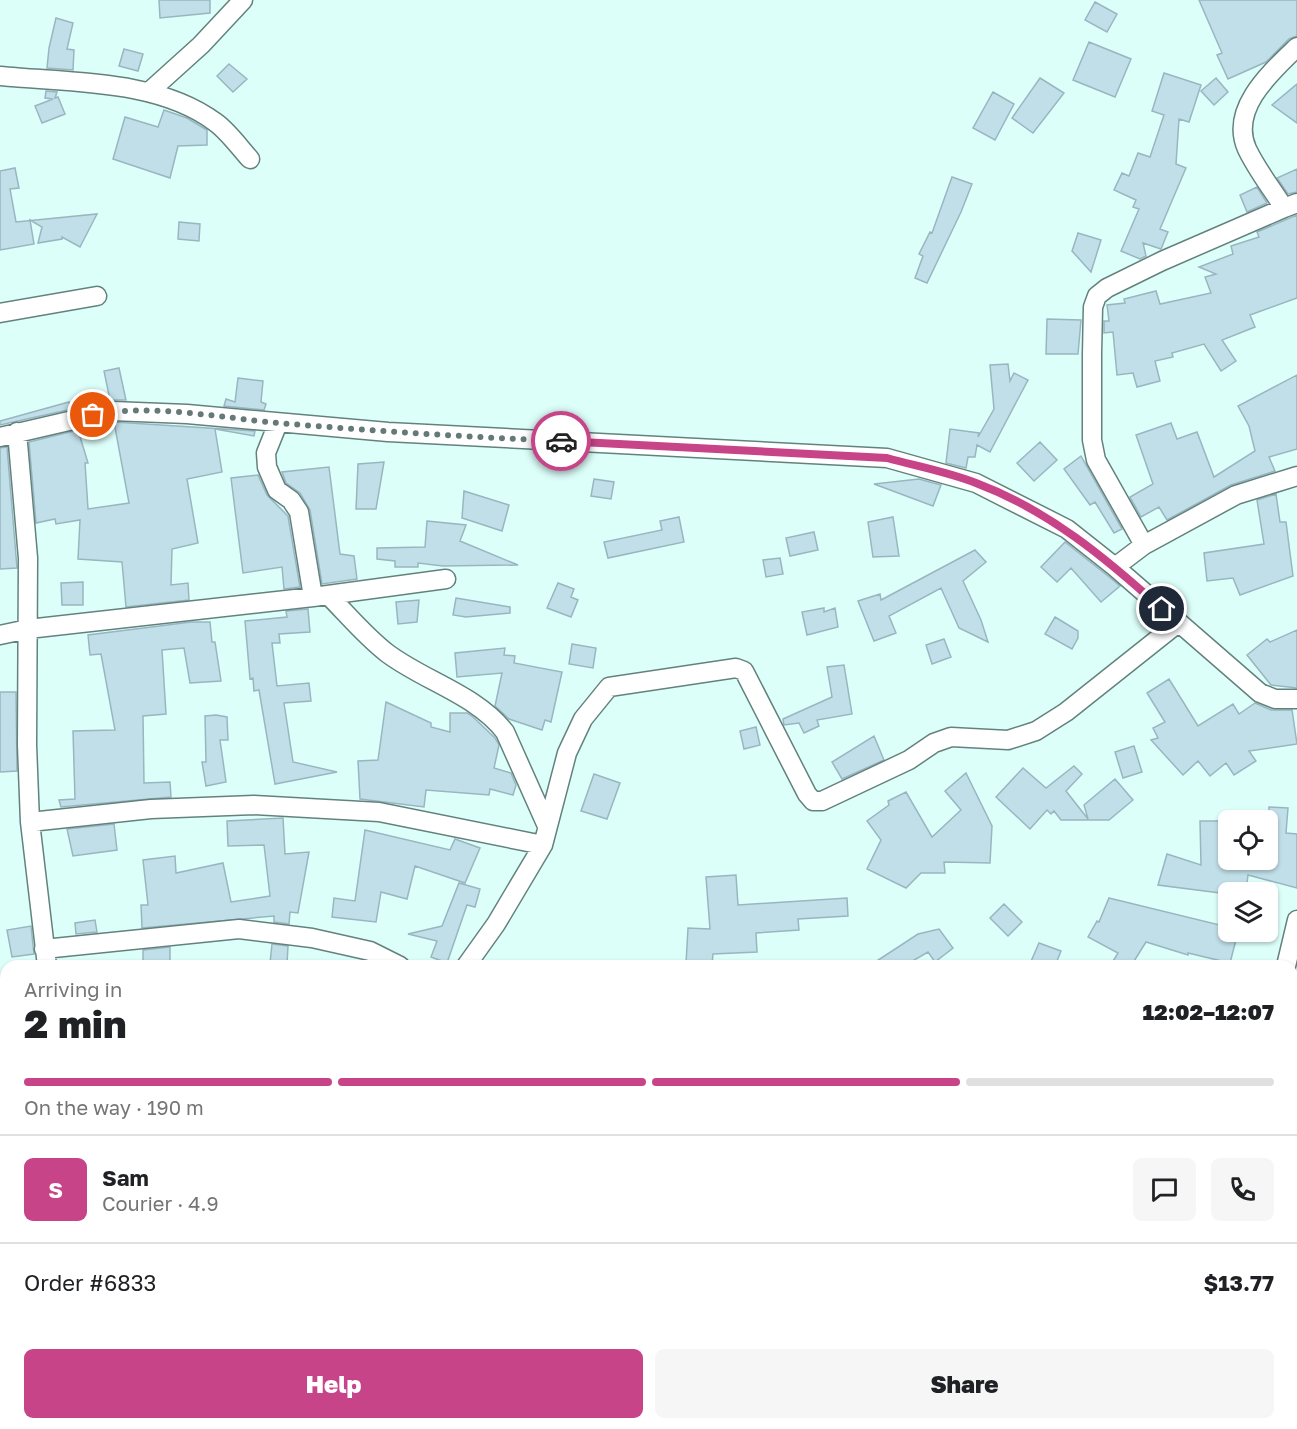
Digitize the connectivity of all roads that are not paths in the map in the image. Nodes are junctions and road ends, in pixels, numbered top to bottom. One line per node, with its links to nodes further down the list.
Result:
1 (243, 0): 4 (street)
2 (1297, 48): 6 (street)
3 (0, 76): 4 (street)
4 (150, 91): 5 (street)
5 (250, 159)
6 (1291, 206): 12 (street)
7 (97, 296): 8 (street)
8 (0, 313)
9 (278, 423): 10 (street); 13 (street); 15 (street)
10 (8, 435): 17 (street)
11 (1297, 476): 12 (street)
12 (1144, 545): 13 (street)
13 (1115, 567): 16 (street)
14 (446, 579): 15 (street)
15 (320, 596): 17 (street); 21 (street)
16 (1178, 623): 19 (street); 21 (street)
17 (27, 629): 18 (street); 20 (street)
18 (0, 635)
19 (1297, 699)
20 (30, 822): 22 (street); 24 (street)
21 (547, 826): 22 (street)
22 (543, 845): 26 (street)
23 (1297, 923): 27 (street)
24 (45, 957): 25 (street)
25 (388, 960)
26 (470, 960)
27 (1288, 960)

